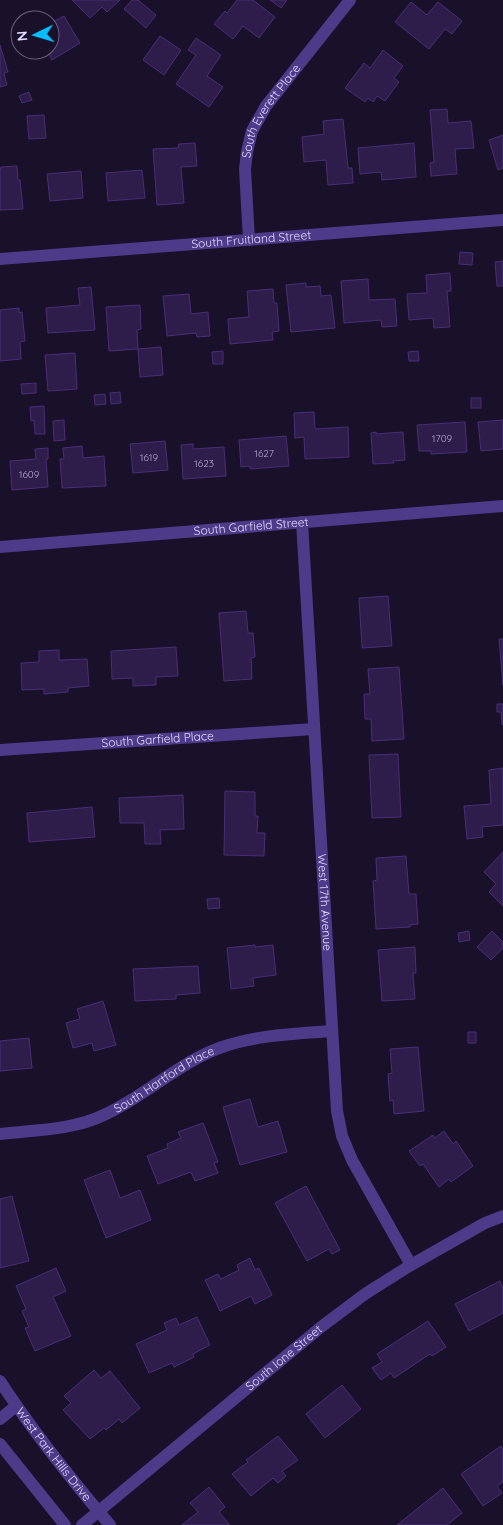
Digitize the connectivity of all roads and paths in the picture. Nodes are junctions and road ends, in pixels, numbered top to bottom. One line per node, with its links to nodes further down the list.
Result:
1 (350, 0): 3 (street, South Everett Place)
2 (503, 220): 3 (street, South Fruitland Street)
3 (249, 240): 4 (street, South Fruitland Street)
4 (0, 260)
5 (503, 506): 6 (street, South Garfield Street)
6 (302, 522): 7 (street, South Garfield Street); 8 (street, West 17th Avenue)
7 (0, 547)
8 (314, 729): 9 (street, South Garfield Place); 10 (street, West 17th Avenue)
9 (0, 750)
10 (331, 1031): 11 (street, South Hartford Place); 13 (street, West 17th Avenue)
11 (0, 1134)
12 (503, 1216): 13 (street, South Ione Street)
13 (412, 1265): 18 (street, South Ione Street)
14 (0, 1381): 15 (street, West Park Hills Drive)
15 (16, 1406): 16 (street); 18 (street, West Park Hills Drive)
16 (0, 1419)
17 (0, 1444): 19 (street)
18 (98, 1511): 20 (street, South Ione Street); 21 (street, West Park Hills Drive)
19 (66, 1525)
20 (82, 1525)
21 (110, 1525)

